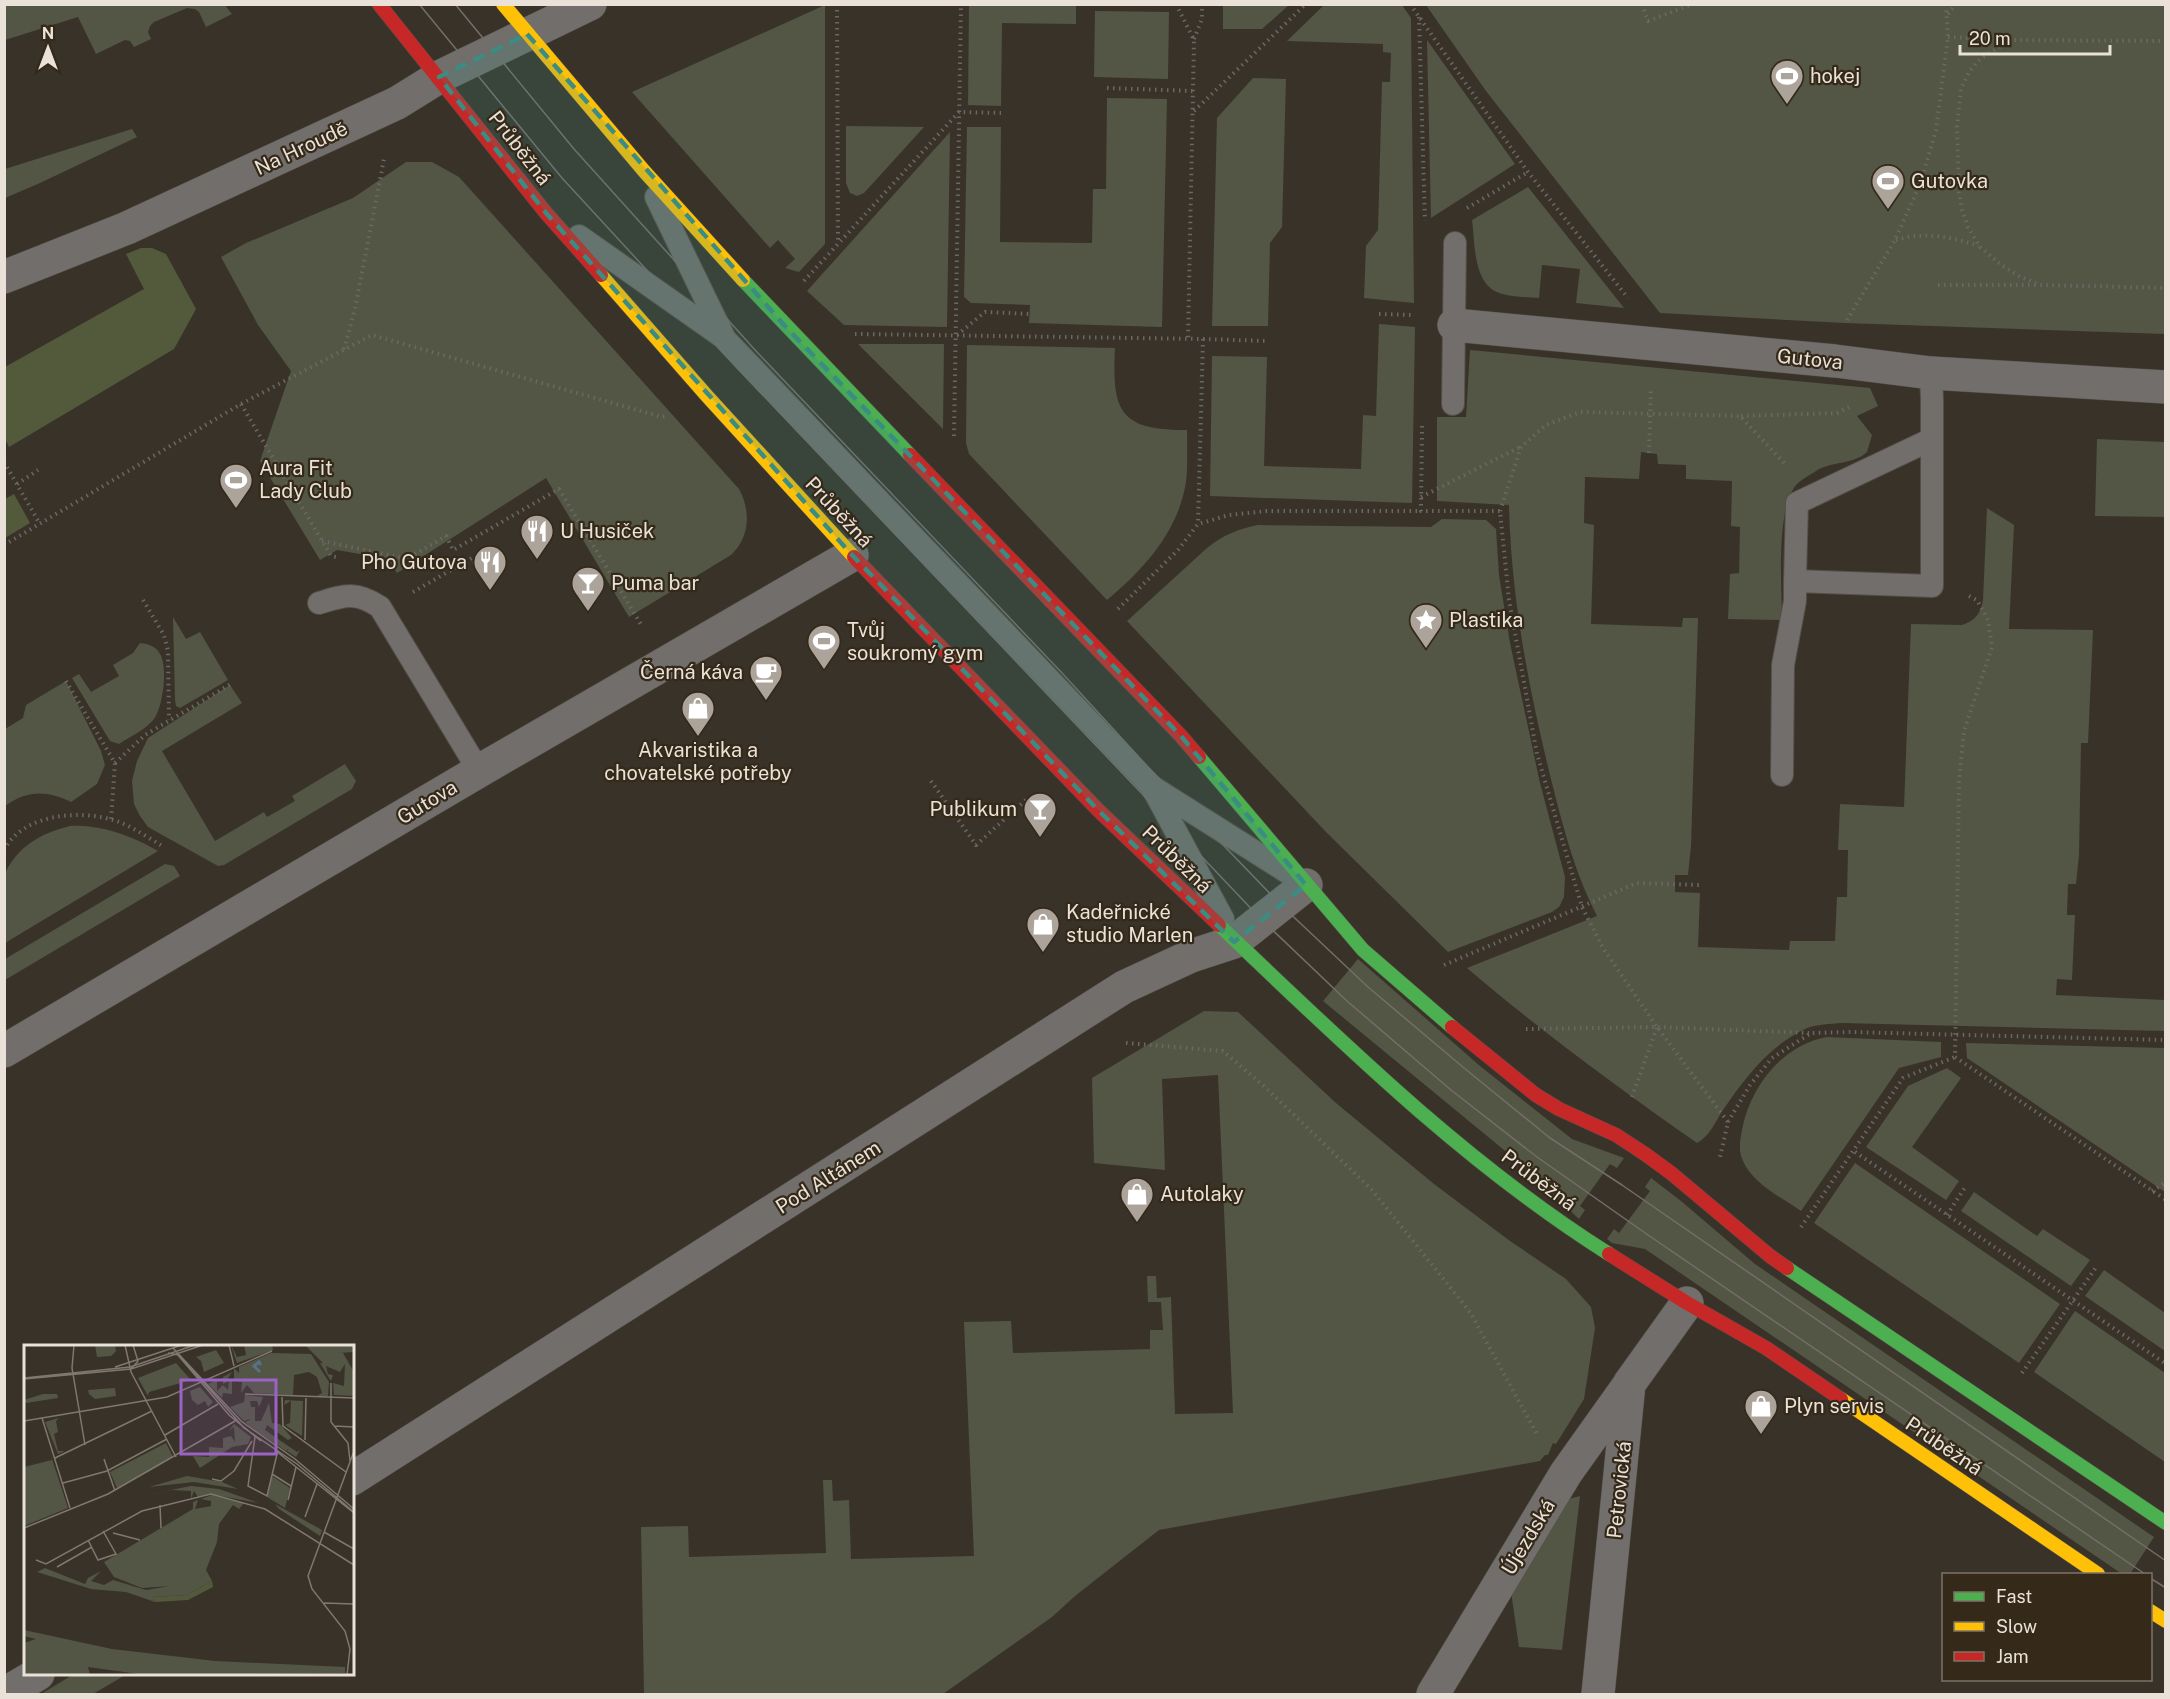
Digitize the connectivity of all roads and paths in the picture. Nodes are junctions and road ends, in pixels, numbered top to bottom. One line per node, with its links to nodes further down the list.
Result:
1 (379, 4): 21 (main road, Průběžná)
2 (502, 4): 16 (main road)
3 (590, 4): 16 (street, Na Hroudě)
4 (837, 4): 35 (path)
5 (961, 4): 25 (path)
6 (1176, 4): 18 (path)
7 (1202, 4): 18 (path)
8 (1306, 4): 24 (path)
9 (1410, 4): 15 (path)
10 (1642, 4): 11 (path)
11 (1693, 4)
12 (1946, 4): 14 (path)
13 (1956, 4): 14 (path)
14 (1948, 15): 17 (path)
15 (1419, 17): 29 (path); 32 (path)
16 (527, 34): 21 (street, Na Hroudě); 28 (main road)
17 (1948, 37): 19 (path); 33 (path)
18 (1194, 40): 23 (path)
19 (2011, 40): 20 (path); 36 (path)
20 (2166, 41)
21 (439, 77): 31 (main road, Průběžná); 37 (street, Na Hroudě)
22 (1107, 88): 23 (path)
23 (1193, 91): 24 (path)
24 (1194, 111): 49 (path)
25 (958, 112): 26 (path); 35 (path); 47 (path)
26 (1001, 113)
27 (384, 159): 52 (path)
28 (644, 171): 48 (lane); 101 (main road)
29 (1528, 172): 30 (path); 42 (path)
30 (1466, 208)
31 (546, 213): 48 (lane); 79 (main road, Průběžná)
32 (1425, 232)
33 (1895, 240): 36 (path); 53 (path)
34 (1455, 243): 45 (lane)
35 (838, 244): 38 (path)
36 (1980, 247): 40 (path)
37 (4, 277)
38 (801, 285)
39 (1938, 285): 40 (path)
40 (2040, 285): 41 (path)
41 (2166, 288)
42 (1635, 307)
43 (1030, 314): 47 (path)
44 (1379, 314): 45 (path)
45 (1439, 320): 53 (street, Gutova); 58 (lane)
46 (844, 334): 47 (path)
47 (956, 335): 49 (path); 64 (path)
48 (724, 339): 96 (lane)
49 (1188, 339): 50 (path)
50 (1203, 339): 51 (path); 76 (path)
51 (1267, 341)
52 (344, 350): 57 (path); 61 (path)
53 (1835, 361): 54 (street, Gutova)
54 (1931, 373): 55 (street, Gutova); 65 (lane)
55 (2166, 387)
56 (1651, 398): 60 (path)
57 (241, 404): 75 (path); 77 (path)
58 (1453, 404)
59 (1856, 404): 62 (path)
60 (1650, 413): 62 (path); 66 (path); 67 (path)
61 (670, 416)
62 (1740, 416): 71 (path)
63 (1422, 417): 72 (path)
64 (954, 438)
65 (1932, 439): 71 (lane); 82 (lane)
66 (1521, 447): 72 (path); 74 (path)
67 (1649, 453)
68 (4, 462): 70 (path)
69 (38, 470): 70 (path)
70 (17, 484): 75 (path)
71 (1814, 494): 83 (lane)
72 (1421, 497): 73 (path)
73 (1421, 511): 74 (path); 76 (path)
74 (1500, 511): 103 (path)
75 (40, 524): 78 (path)
76 (1198, 524): 87 (path)
77 (322, 541): 80 (path); 88 (path)
78 (4, 545)
79 (852, 555): 93 (street, Gutova); 104 (main road, Průběžná)
80 (340, 558)
81 (476, 565): 84 (path)
82 (1932, 575): 83 (lane); 109 (path)
83 (1796, 581): 94 (lane)
84 (409, 594)
85 (143, 600): 91 (path)
86 (319, 603): 93 (lane)
87 (1114, 613)
88 (643, 629)
89 (66, 681): 92 (path)
90 (231, 684): 91 (path)
91 (169, 720): 92 (path)
92 (115, 763): 98 (path)
93 (478, 771): 112 (street, Gutova)
94 (1782, 775)
95 (931, 781): 97 (path)
96 (1151, 786): 101 (lane); 104 (lane)
97 (1034, 793)
98 (111, 820): 99 (path); 100 (path)
99 (165, 847)
100 (4, 850)
101 (1306, 885): 104 (street, Pod Altánem); 132 (main road)
102 (1699, 885): 103 (path)
103 (1582, 907): 105 (path); 106 (path)
104 (1234, 942): 126 (main road, Průběžná); 131 (street, Pod Altánem)
105 (1444, 965)
106 (1657, 1027): 107 (path); 108 (path); 114 (path); 115 (path)
107 (1525, 1029)
108 (1810, 1033): 109 (path); 115 (path)
109 (1956, 1036): 110 (path); 113 (path)
110 (2166, 1040)
111 (1126, 1043): 130 (path)
112 (4, 1051)
113 (1956, 1057): 116 (path); 120 (path)
114 (1631, 1100)
115 (1728, 1122): 117 (path)
116 (1855, 1152): 122 (path); 123 (path)
117 (1720, 1160)
118 (2166, 1182): 120 (path)
119 (1966, 1186): 122 (path)
120 (2152, 1191): 121 (path)
121 (2166, 1200)
122 (1947, 1215): 125 (path)
123 (1801, 1228)
124 (2097, 1266): 125 (path)
125 (2073, 1301): 127 (path); 128 (path)
126 (1687, 1303): 129 (street, Petrovická); 133 (main road, Průběžná)
127 (2166, 1364)
128 (2018, 1379)
129 (1629, 1384): 138 (street, Újezdská); 139 (street, Petrovická)
130 (1539, 1437)
131 (354, 1478)
132 (2166, 1523)
133 (2095, 1573)
134 (2152, 1612): 135 (main road)
135 (2166, 1621)
136 (36, 1675): 137 (street)
137 (4, 1694)
138 (1433, 1695)
139 (1598, 1695)

